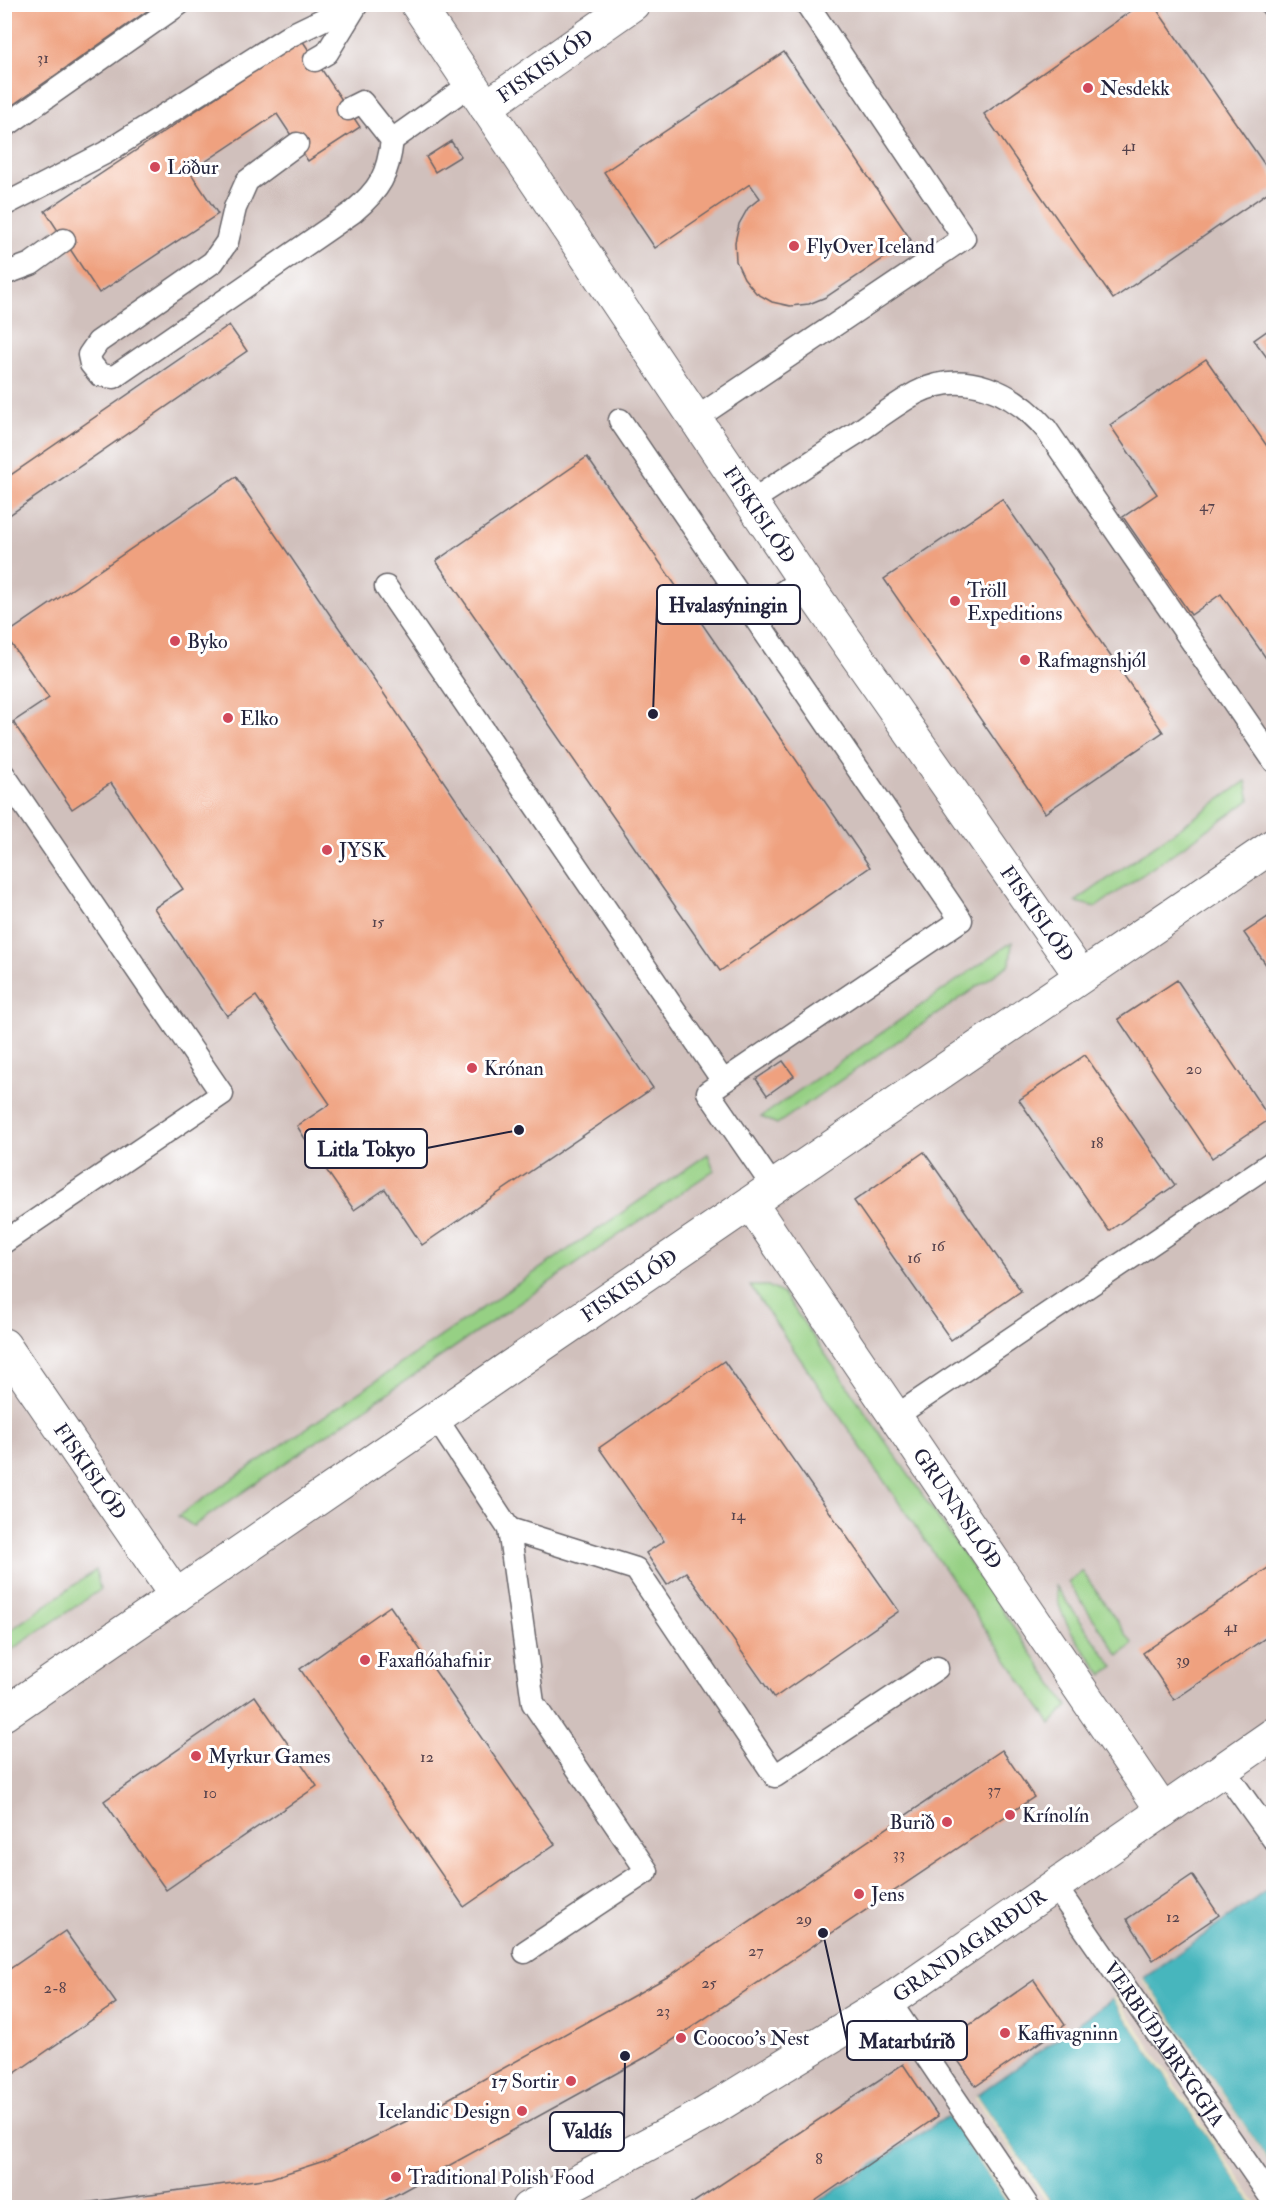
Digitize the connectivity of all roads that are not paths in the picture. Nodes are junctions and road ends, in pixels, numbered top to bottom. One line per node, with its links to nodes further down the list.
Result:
1 (179, 4): 9 (lane)
2 (356, 4): 6 (lane); 12 (lane)
3 (417, 4): 7 (street, FISKISLÓÐ)
4 (633, 4): 7 (street, FISKISLÓÐ)
5 (807, 4): 15 (lane)
6 (315, 60)
7 (478, 96): 10 (lane); 15 (street, FISKISLÓÐ)
8 (348, 109): 10 (lane)
9 (4, 127)
10 (392, 140): 11 (lane)
11 (297, 144)
12 (4, 205)
13 (64, 240): 14 (lane)
14 (4, 274)
15 (696, 419): 17 (street, FISKISLÓÐ)
16 (620, 420): 20 (lane)
17 (751, 501): 18 (street, FISKISLÓÐ); 21 (lane)
18 (803, 579): 20 (lane); 24 (street, FISKISLÓÐ)
19 (386, 587): 25 (lane)
20 (752, 614): 25 (lane)
21 (1274, 761)
22 (4, 775): 28 (lane)
23 (1274, 845): 24 (street, FISKISLÓÐ)
24 (1081, 976): 27 (street, FISKISLÓÐ)
25 (723, 1081): 27 (lane)
26 (1274, 1161): 30 (lane)
27 (763, 1196): 30 (street, GRUNNSLÓÐ); 31 (street, FISKISLÓÐ)
28 (4, 1242)
29 (4, 1345): 33 (street, FISKISLÓÐ)
30 (896, 1416): 38 (street, GRUNNSLÓÐ)
31 (436, 1418): 32 (lane); 33 (street, FISKISLÓÐ)
32 (509, 1528): 34 (lane); 41 (lane)
33 (176, 1596): 35 (street, FISKISLÓÐ)
34 (937, 1668)
35 (4, 1714)
36 (1274, 1734): 37 (street, GRANDAGARÐUR)
37 (1223, 1769): 38 (street, GRANDAGARÐUR); 39 (lane)
38 (1163, 1811): 40 (street, GRANDAGARÐUR)
39 (1274, 1840)
40 (1055, 1886): 42 (street, GRANDAGARÐUR); 43 (lane, VERBÚÐABRYGGJA)
41 (525, 1952)
42 (889, 2001): 44 (street, GRANDAGARÐUR); 45 (lane)
43 (1274, 2202)
44 (528, 2208)
45 (1029, 2208)

